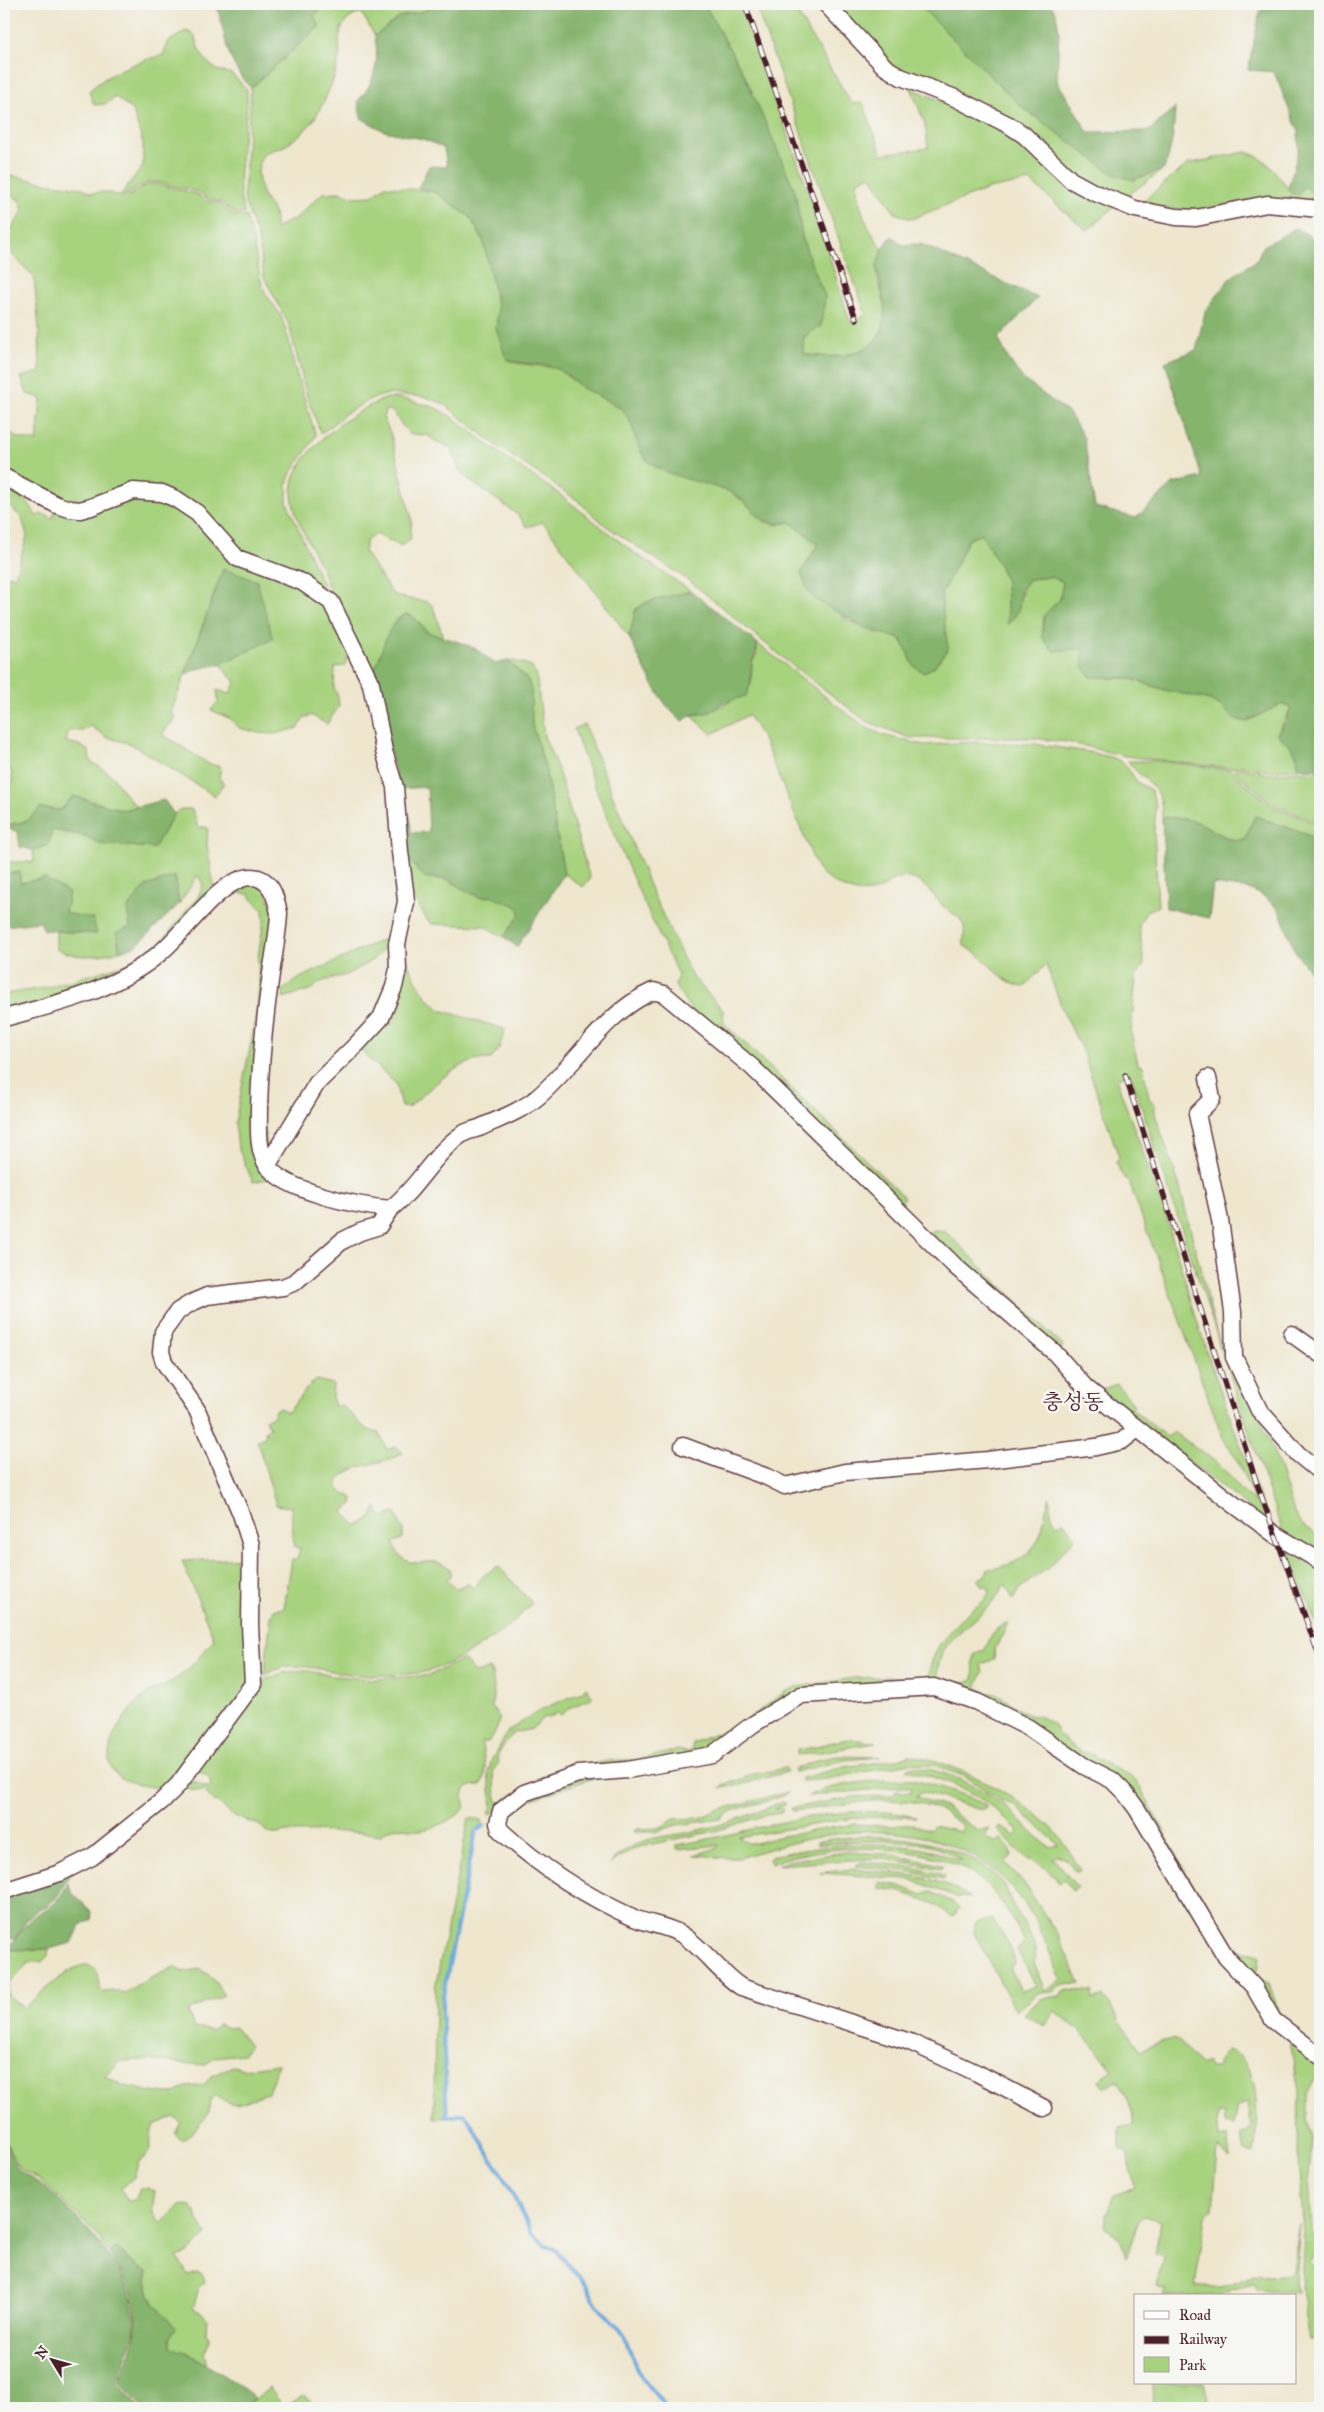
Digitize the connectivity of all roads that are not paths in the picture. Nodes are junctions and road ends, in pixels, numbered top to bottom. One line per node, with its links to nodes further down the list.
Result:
1 (826, 4): 2 (street)
2 (1320, 208)
3 (4, 477): 6 (street)
4 (4, 1018): 6 (street)
5 (1208, 1078): 12 (street)
6 (267, 1166): 7 (street)
7 (390, 1209): 10 (street); 14 (street)
8 (1292, 1334): 9 (street)
9 (1320, 1354)
10 (1136, 1430): 11 (street); 13 (street)
11 (683, 1446)
12 (1320, 1472)
13 (1320, 1560)
14 (4, 1891)
15 (1320, 2056): 16 (street)
16 (1044, 2108)

